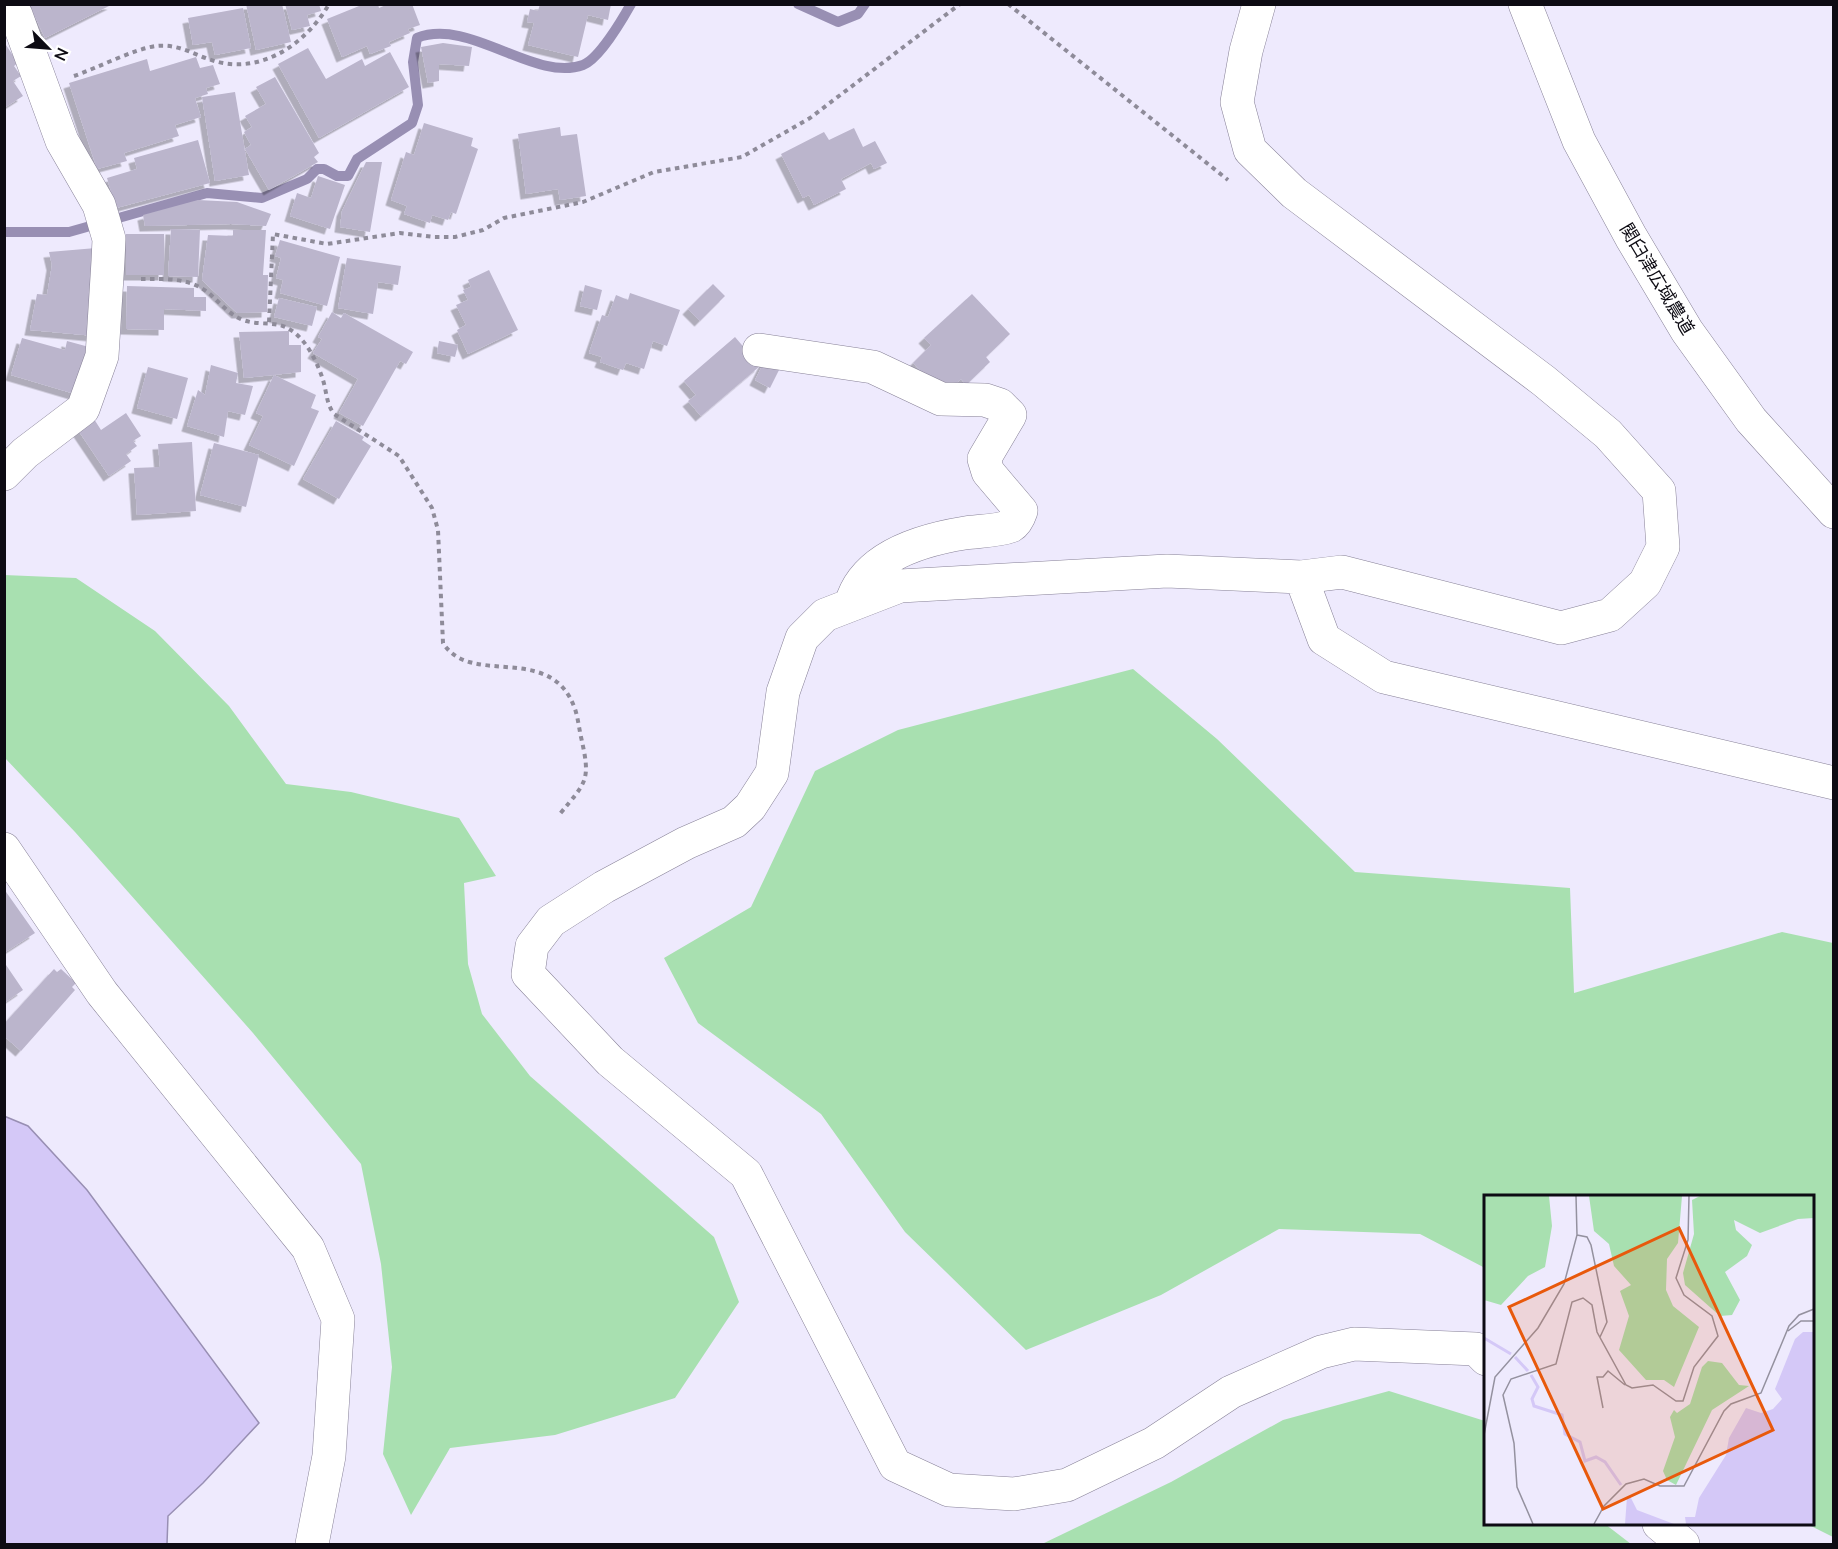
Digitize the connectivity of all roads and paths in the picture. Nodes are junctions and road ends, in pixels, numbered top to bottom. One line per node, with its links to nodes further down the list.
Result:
1 (9, 4): 7 (street)
2 (329, 4): 7 (path)
3 (960, 4): 10 (path)
4 (1008, 4): 8 (path)
5 (1259, 4): 14 (street)
6 (1527, 10): 13 (street, 関臼津広域農道)
7 (43, 88): 9 (street)
8 (1234, 183)
9 (107, 280): 10 (path); 12 (street)
10 (269, 322): 17 (path)
11 (759, 350): 15 (street)
12 (4, 474)
13 (1833, 512)
14 (1301, 577): 15 (street); 16 (street)
15 (852, 604): 19 (street)
16 (1833, 783)
17 (559, 815)
18 (4, 849): 21 (street)
19 (1484, 1358)
20 (1660, 1525): 22 (street)
21 (312, 1545)
22 (1683, 1545)

